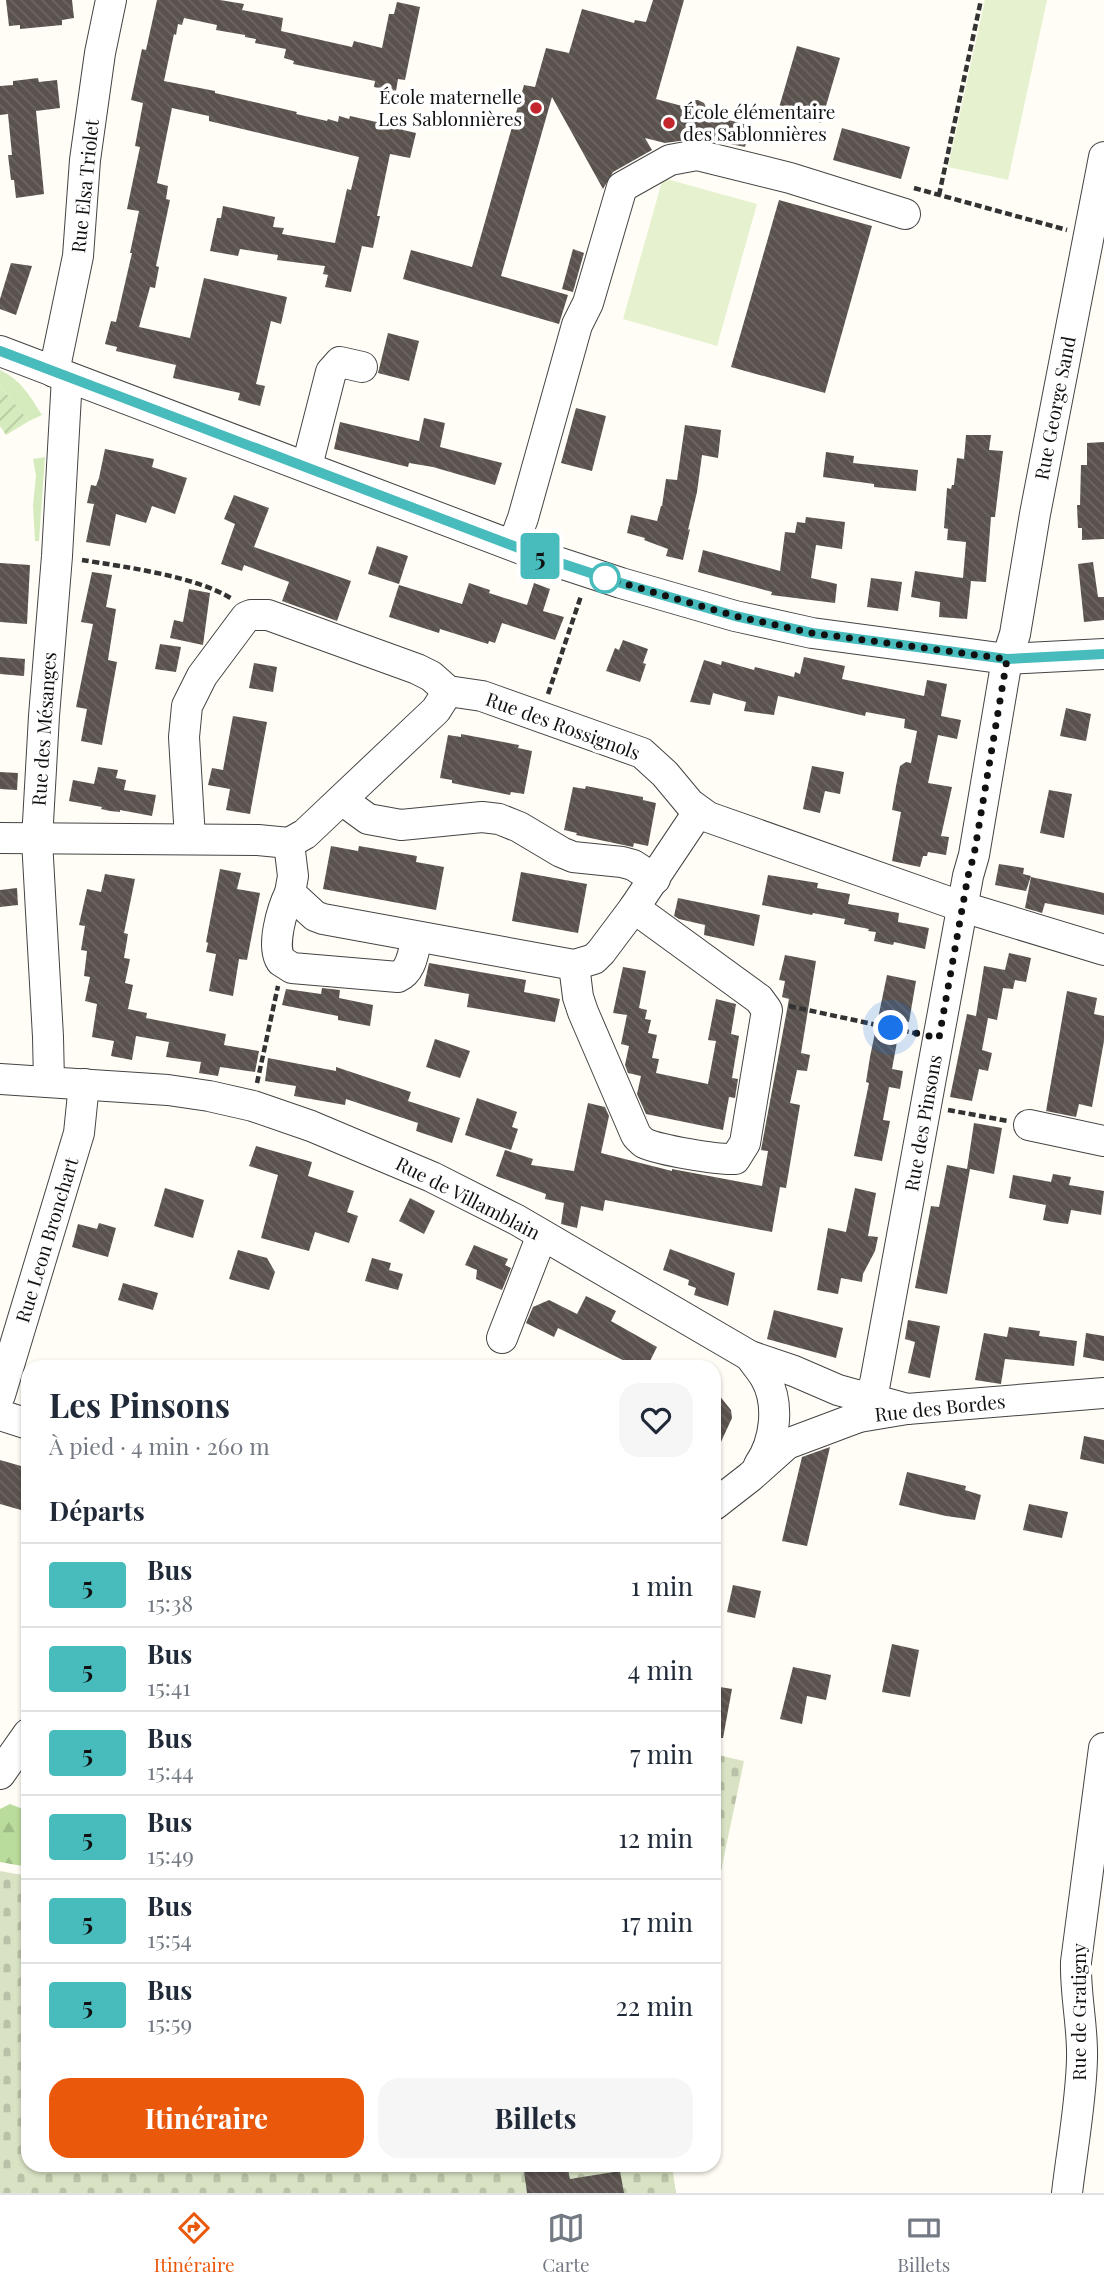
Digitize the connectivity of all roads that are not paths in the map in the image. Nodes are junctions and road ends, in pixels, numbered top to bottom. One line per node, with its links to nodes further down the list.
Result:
1 (111, 0): 7 (street, Rue Elsa Triolet)
2 (1104, 157): 4 (street, Rue George Sand)
3 (903, 199): 9 (street)
4 (1093, 265): 11 (street, Rue George Sand)
5 (0, 351): 7 (street)
6 (362, 367): 8 (street)
7 (61, 375): 8 (street); 17 (street, Rue des Mésanges)
8 (307, 466): 9 (street)
9 (513, 545): 11 (street)
10 (1104, 654): 11 (street)
11 (1007, 659): 21 (street, Rue des Pinsons)
12 (448, 691): 13 (street); 14 (street, Rue des Rossignols); 16 (street)
13 (342, 800): 18 (street); 19 (street)
14 (699, 811): 19 (street); 21 (street, Rue des Rossignols)
15 (0, 838): 17 (street)
16 (190, 839): 17 (street); 18 (street)
17 (37, 840): 27 (street, Rue des Mésanges)
18 (289, 843): 20 (street)
19 (655, 879): 22 (street)
20 (290, 893): 23 (street); 23 (street)
21 (963, 906): 24 (street, Rue des Rossignols); 37 (street, Rue des Pinsons)
22 (634, 908): 25 (street); 25 (street)
23 (417, 938): 25 (street)
24 (1104, 950)
25 (574, 965)
26 (0, 1079): 27 (street, Rue de Villamblain)
27 (49, 1082): 28 (street, Rue de Villamblain)
28 (84, 1084): 31 (street, Rue de Villamblain); 36 (street, Rue Leon Bronchart)
29 (1029, 1125): 30 (street)
30 (1104, 1140)
31 (542, 1234): 32 (street); 33 (street, Rue de Villamblain)
32 (502, 1338)
33 (750, 1356): 34 (street, Rue de Villamblain); 39 (street, Rue des Bordes)
34 (838, 1390): 37 (street, Rue de Villamblain); 39 (street)
35 (1104, 1393): 38 (street, Rue des Bordes)
36 (0, 1395)
37 (863, 1408): 38 (street, Rue de Villamblain); 42 (street, Rue des Bordes)
38 (906, 1409)
39 (774, 1410): 42 (street, Rue des Bordes)
40 (0, 1415): 41 (street)
41 (21, 1422)
42 (751, 1477): 43 (street, Rue des Bordes)
43 (721, 1500)
44 (21, 1744): 46 (street)
45 (1104, 1748): 47 (street, Rue de Gratigny)
46 (0, 1774)
47 (1067, 2193)

